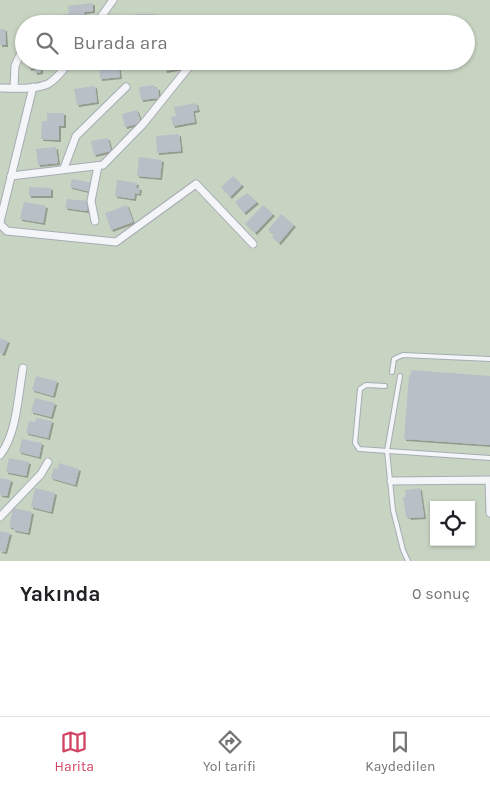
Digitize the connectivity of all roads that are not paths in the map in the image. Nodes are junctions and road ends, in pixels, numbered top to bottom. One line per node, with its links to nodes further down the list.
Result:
1 (113, 0): 2 (street)
2 (102, 15)
3 (15, 66): 9 (street)
4 (62, 70): 6 (street)
5 (186, 70): 10 (street)
6 (33, 87): 9 (street); 12 (street)
7 (126, 87): 11 (street)
8 (0, 88): 9 (street)
9 (14, 88)
10 (98, 166): 11 (street); 13 (street)
11 (64, 168): 12 (street)
12 (11, 176): 14 (street)
13 (95, 220)
14 (0, 223): 15 (street)
15 (253, 244)
16 (490, 359): 18 (lane)
17 (23, 368): 22 (street)
18 (392, 372)
19 (400, 376): 21 (lane)
20 (385, 386): 21 (lane)
21 (387, 451): 23 (lane); 26 (lane)
22 (0, 455)
23 (490, 458)
24 (48, 462): 28 (street)
25 (490, 480): 26 (street); 27 (street)
26 (391, 482): 29 (lane)
27 (490, 513)
28 (0, 517)
29 (408, 561)

